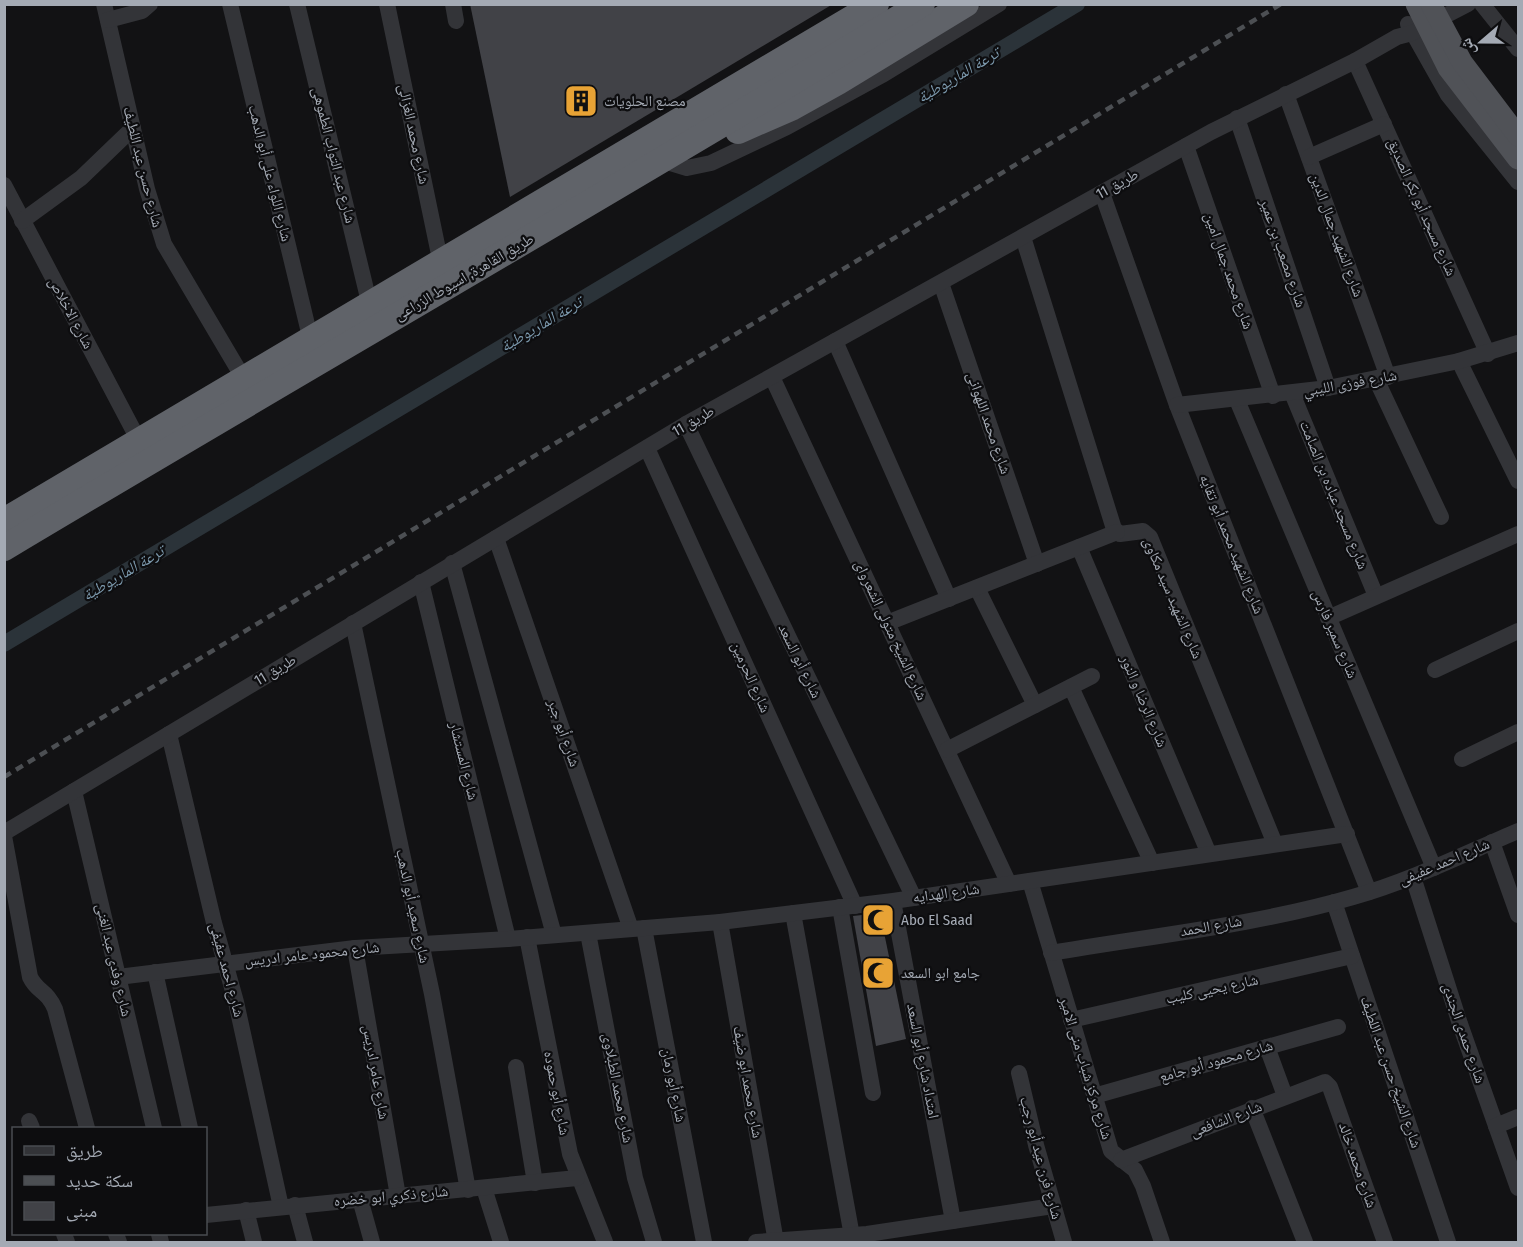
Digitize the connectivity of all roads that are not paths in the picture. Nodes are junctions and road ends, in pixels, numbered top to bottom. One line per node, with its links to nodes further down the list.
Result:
1 (150, 4): 14 (street)
2 (230, 4): 37 (street, شارع اللواء على أبو الدهب)
3 (297, 4): 36 (street, شارع عبد التواب الطموهى)
4 (387, 4): 34 (street, شارع محمد الغزالى)
5 (876, 4): 34 (highway, طريق القاهرة, اسيوط الزراعى)
6 (922, 4): 22 (highway, طريق القاهرة, اسيوط الزراعى)
7 (966, 4): 22 (highway)
8 (999, 4): 28 (street)
9 (1416, 4): 27 (main road, bridge)
10 (1431, 4): 23 (main road, bridge)
11 (1437, 4): 15 (street)
12 (1468, 4): 15 (street)
13 (1482, 4): 16 (street)
14 (106, 12): 21 (street, شارع حسن عبد اللطيف)
15 (1405, 31): 17 (street, طريق 11); 25 (street)
16 (1518, 50)
17 (1355, 61): 18 (street, طريق 11); 20 (street, شارع مسجد أبو بكر الصديق)
18 (1286, 94): 19 (street, طريق 11); 26 (street, شارع الشهيد جمال الدين)
19 (1237, 118): 24 (street, طريق 11); 45 (street, شارع مصعب بن عمير)
20 (1384, 124): 26 (street); 40 (street, شارع مسجد أبو بكر الصديق)
21 (132, 128): 32 (street); 44 (street, شارع حسن عبد اللطيف)
22 (712, 132): 28 (highway, طريق القاهرة, اسيوط الزراعى)
23 (1518, 134): 25 (street)
24 (1186, 146): 31 (street, طريق 11); 47 (street, شارع محمد جمال امين)
25 (1496, 153): 29 (street)
26 (1309, 157): 43 (street, شارع الشهيد جمال الدين)
27 (1518, 159)
28 (664, 161): 60 (highway, طريق القاهرة, اسيوط الزراعى)
29 (1518, 182)
30 (4, 185): 32 (street, شارع الاخلاص)
31 (1102, 193): 33 (street, طريق 11); 49 (street, شارع الشهيد محمد أبو تقايه)
32 (22, 221): 51 (street, شارع الاخلاص)
33 (1023, 237): 35 (street, طريق 11); 56 (street)
34 (441, 264): 36 (highway, طريق القاهرة, اسيوط الزراعى)
35 (941, 283): 38 (street, طريق 11); 62 (street, شارع محمد اللهوانى)
36 (370, 306): 37 (highway, طريق القاهرة, اسيوط الزراعى)
37 (311, 341): 44 (highway, طريق القاهرة, اسيوط الزراعى)
38 (835, 342): 42 (street, طريق 11); 66 (street)
39 (1516, 349): 40 (street, شارع فوزى الليبي)
40 (1488, 354): 41 (street, شارع فوزى الليبي)
41 (1459, 361): 43 (street, شارع فوزى الليبي); 53 (street)
42 (772, 377): 50 (street, طريق 11); 69 (street, شارع الشيخ متولى الشعرواى)
43 (1382, 378): 45 (street, شارع فوزى الليبي); 54 (street, شارع الشهيد جمال الدين)
44 (245, 381): 51 (highway, طريق القاهرة, اسيوط الزراعى)
45 (1328, 388): 46 (street, شارع فوزى الليبي)
46 (1292, 393): 47 (street, شارع فوزى الليبي); 65 (street, شارع مسجد عباده بن الصامت)
47 (1273, 396): 48 (street, شارع فوزى الليبي)
48 (1237, 400): 49 (street, شارع فوزى الليبي); 67 (street, شارع سمير فارس)
49 (1177, 405): 82 (street, شارع الشهيد محمد أبو تقايه)
50 (687, 424): 52 (street, طريق 11); 92 (street, شارع أبو السعد)
51 (139, 441): 55 (highway, طريق القاهرة, اسيوط الزراعى)
52 (647, 448): 58 (street, طريق 11); 95 (street, شارع الحرمين)
53 (1518, 481)
54 (1441, 517)
55 (4, 521)
56 (1117, 532): 59 (street); 84 (street, شارع الشهيد سيد مكاوى)
57 (1518, 534): 65 (street)
58 (496, 538): 61 (street, طريق 11); 99 (street, شارع أبو جبر)
59 (1079, 547): 62 (street); 85 (street, شارع الرضا و النور)
60 (4, 548)
61 (452, 563): 63 (street, طريق 11); 101 (street)
62 (1037, 564): 64 (street)
63 (421, 582): 68 (street, طريق 11); 103 (street, شارع المستشار)
64 (977, 588): 66 (street); 74 (street)
65 (1376, 596): 67 (street)
66 (949, 599): 69 (street)
67 (1328, 618): 87 (street, شارع سمير فارس)
68 (353, 623): 76 (street, طريق 11); 104 (street, شارع سعيد أبو الدهب)
69 (887, 623): 77 (street, شارع الشيخ متولى الشعرواى)
70 (1518, 631): 71 (street)
71 (1435, 670)
72 (1092, 676): 73 (street)
73 (1071, 687): 74 (street); 86 (street)
74 (1035, 705): 77 (street)
75 (1518, 732): 78 (street)
76 (169, 734): 79 (street, طريق 11); 108 (street, شارع احمد عفيفى)
77 (947, 750): 90 (street, شارع الشيخ متولى الشعرواى)
78 (1462, 759)
79 (75, 791): 81 (street, طريق 11); 110 (street, شارع وفدى عبد الغنى)
80 (1518, 831): 83 (street, شارع احمد عفيفى)
81 (4, 834): 123 (street)
82 (1347, 834): 84 (street, شارع الهدايه); 91 (street, شارع الشهيد محمد أبو تقايه)
83 (1492, 842): 87 (street, شارع احمد عفيفى); 97 (street)
84 (1275, 844): 85 (street, شارع الهدايه)
85 (1209, 854): 86 (street, شارع الهدايه)
86 (1152, 863): 89 (street, شارع الهدايه)
87 (1434, 868): 88 (street, شارع احمد عفيفى)
88 (1413, 877): 91 (street, شارع احمد عفيفى); 122 (street, شارع حمدى الجندى)
89 (1029, 881): 90 (street, شارع الهدايه); 106 (street, شارع مركز شباب منى الامير)
90 (1009, 884): 92 (street, شارع الهدايه)
91 (1369, 892): 94 (street, شارع الحمد)
92 (914, 898): 93 (street, شارع الهدايه)
93 (892, 901): 95 (street, شارع الهدايه); 137 (street, امتداد شارع أبو السعد)
94 (1334, 902): 106 (street, شارع الحمد); 107 (street, شارع الشيخ حسن عبد اللطيف)
95 (847, 906): 96 (street, شارع الهدايه); 117 (street, شارع الحرمين)
96 (793, 913): 98 (street, شارع الهدايه); 138 (street)
97 (1518, 915)
98 (720, 922): 99 (street, شارع الهدايه); 140 (street, شارع محمد ابو ضيف)
99 (637, 929): 100 (street, شارع الهدايه); 147 (street, شارع أبو رمان)
100 (588, 933): 101 (street, شارع الهدايه); 146 (street, شارع محمد الطبلاوى)
101 (555, 935): 102 (street, شارع الهدايه)
102 (527, 938): 103 (street, شارع الهدايه); 127 (street, شارع أبو حموده)
103 (508, 939): 104 (street, شارع محمود عامر ادريس)
104 (421, 944): 105 (street, شارع محمود عامر ادريس); 130 (street, شارع سعيد أبو الدهب)
105 (355, 948): 108 (street, شارع محمود عامر ادريس); 131 (street, شارع عامر ادريس)
106 (1051, 953): 111 (street, شارع مركز شباب منى الامير)
107 (1352, 956): 111 (street, شارع يحيى كليب); 153 (street, شارع الشيخ حسن عبد اللطيف)
108 (225, 963): 109 (street, شارع محمود عامر ادريس); 133 (street, شارع احمد عفيفى)
109 (155, 972): 110 (street, شارع محمود عامر ادريس); 125 (street)
110 (118, 977): 124 (street, شارع وفدى عبد الغنى)
111 (1071, 1020): 118 (street, شارع مركز شباب منى الامير)
112 (1338, 1026): 113 (street, شارع محمود أبو جامع)
113 (1267, 1047): 118 (street, شارع محمود أبو جامع); 119 (street)
114 (516, 1067): 128 (street)
115 (1019, 1073): 134 (street, شارع فرن عيد أبو رجب)
116 (1330, 1087): 119 (street, شارع الشافعى); 152 (street, شارع محمد خالد)
117 (873, 1094)
118 (1094, 1096): 126 (street, شارع مركز شباب منى الامير)
119 (1285, 1096): 120 (street, شارع الشافعى)
120 (1252, 1108): 126 (street, شارع الشافعى); 151 (street)
121 (1518, 1117): 122 (street)
122 (1496, 1126): 129 (street, شارع حمدى الجندى)
123 (87, 1127)
124 (154, 1127)
125 (190, 1127)
126 (1120, 1160): 150 (street, شارع مركز شباب منى الامير)
127 (577, 1178): 128 (street, شارع ذكري ابو خضره); 145 (street, شارع أبو حموده)
128 (535, 1183): 130 (street, شارع ذكري ابو خضره)
129 (1518, 1188)
130 (476, 1189): 131 (street, شارع ذكري ابو خضره); 144 (street, شارع سعيد أبو الدهب)
131 (398, 1196): 132 (street, شارع ذكري ابو خضره)
132 (360, 1199): 133 (street, شارع ذكري ابو خضره); 143 (street)
133 (288, 1206): 136 (street, شارع ذكري ابو خضره); 142 (street, شارع احمد عفيفى)
134 (1053, 1206): 137 (street); 149 (street, شارع فرن عيد أبو رجب)
135 (207, 1209): 136 (street, شارع ذكري ابو خضره)
136 (246, 1210): 141 (street)
137 (953, 1221): 139 (street)
138 (852, 1236): 139 (street); 140 (street)
139 (908, 1236)
140 (776, 1241): 148 (street)
141 (254, 1242)
142 (305, 1242)
143 (372, 1242)
144 (501, 1242)
145 (605, 1242)
146 (654, 1242)
147 (704, 1242)
148 (756, 1242)
149 (1064, 1242)
150 (1162, 1242)
151 (1305, 1242)
152 (1385, 1242)
153 (1448, 1242)

